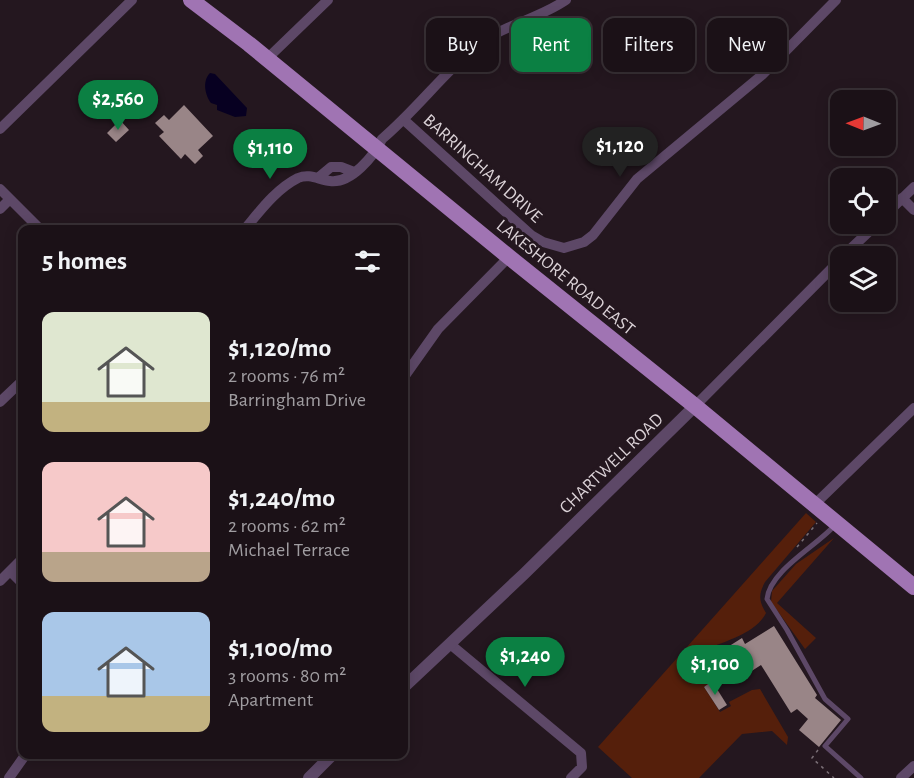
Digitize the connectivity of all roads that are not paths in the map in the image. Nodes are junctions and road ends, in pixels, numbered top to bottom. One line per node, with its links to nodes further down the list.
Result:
1 (132, 0): 8 (street)
2 (191, 0): 6 (main road, LAKESHORE ROAD EAST)
3 (328, 0): 6 (street)
4 (566, 0): 7 (street)
5 (836, 0): 7 (street, BARRINGHAM DRIVE)
6 (269, 60): 9 (main road, LAKESHORE ROAD EAST)
7 (404, 120): 9 (street)
8 (0, 129)
9 (378, 148): 18 (street); 21 (main road, LAKESHORE ROAD EAST)
10 (914, 187): 12 (street)
11 (0, 189): 13 (street)
12 (902, 198): 14 (street); 16 (street)
13 (10, 199): 15 (street); 17 (street)
14 (896, 204)
15 (0, 209)
16 (914, 210)
17 (36, 225)
18 (248, 225)
19 (866, 234): 20 (street)
20 (853, 246)
21 (509, 257): 23 (street); 26 (main road, LAKESHORE ROAD EAST)
22 (830, 270): 26 (street, CHARTWELL ROAD)
23 (408, 371)
24 (18, 385): 25 (street)
25 (0, 402)
26 (695, 406): 28 (main road, LAKESHORE ROAD EAST); 35 (street, CHARTWELL ROAD)
27 (914, 408): 28 (street)
28 (815, 504): 29 (main road, LAKESHORE ROAD EAST)
29 (837, 523): 34 (main road, LAKESHORE ROAD EAST); 43 (lane)
30 (18, 564): 31 (street)
31 (10, 571): 32 (street); 33 (street)
32 (18, 579)
33 (0, 581)
34 (914, 587)
35 (450, 644): 36 (street, CHARTWELL ROAD); 42 (street)
36 (408, 683)
37 (22, 759): 40 (street)
38 (328, 759): 41 (street)
39 (914, 766): 44 (street)
40 (9, 778)
41 (309, 778)
42 (571, 778)
43 (861, 778)
44 (901, 778)

